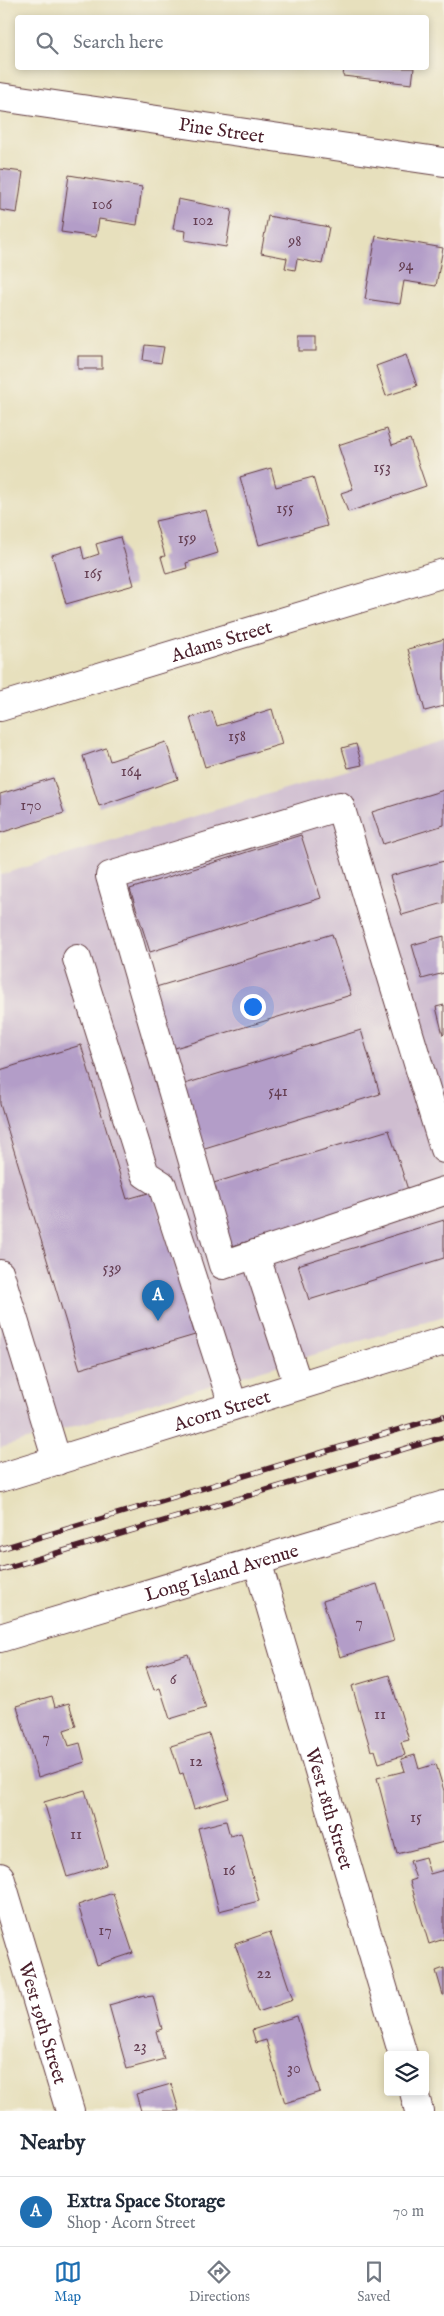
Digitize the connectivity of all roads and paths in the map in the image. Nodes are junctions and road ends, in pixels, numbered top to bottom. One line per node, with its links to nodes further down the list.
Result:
1 (0, 97): 2 (street, Pine Street)
2 (444, 162)
3 (444, 574): 4 (street, Adams Street)
4 (1, 704)
5 (77, 959): 12 (street)
6 (444, 1149): 8 (street)
7 (444, 1191): 8 (street)
8 (255, 1254): 11 (street)
9 (0, 1274): 13 (street)
10 (444, 1341): 11 (street, Acorn Street)
11 (298, 1385): 12 (street, Acorn Street)
12 (234, 1405): 13 (street, Acorn Street)
13 (57, 1461): 14 (street, Acorn Street)
14 (0, 1478)
15 (444, 1505): 16 (street, Long Island Avenue)
16 (257, 1561): 17 (street, Long Island Avenue); 19 (street, West 18th Street)
17 (0, 1638)
18 (0, 1877): 21 (street, West 19th Street)
19 (402, 2051)
20 (415, 2096): 22 (street)
21 (70, 2111)
22 (419, 2111)

